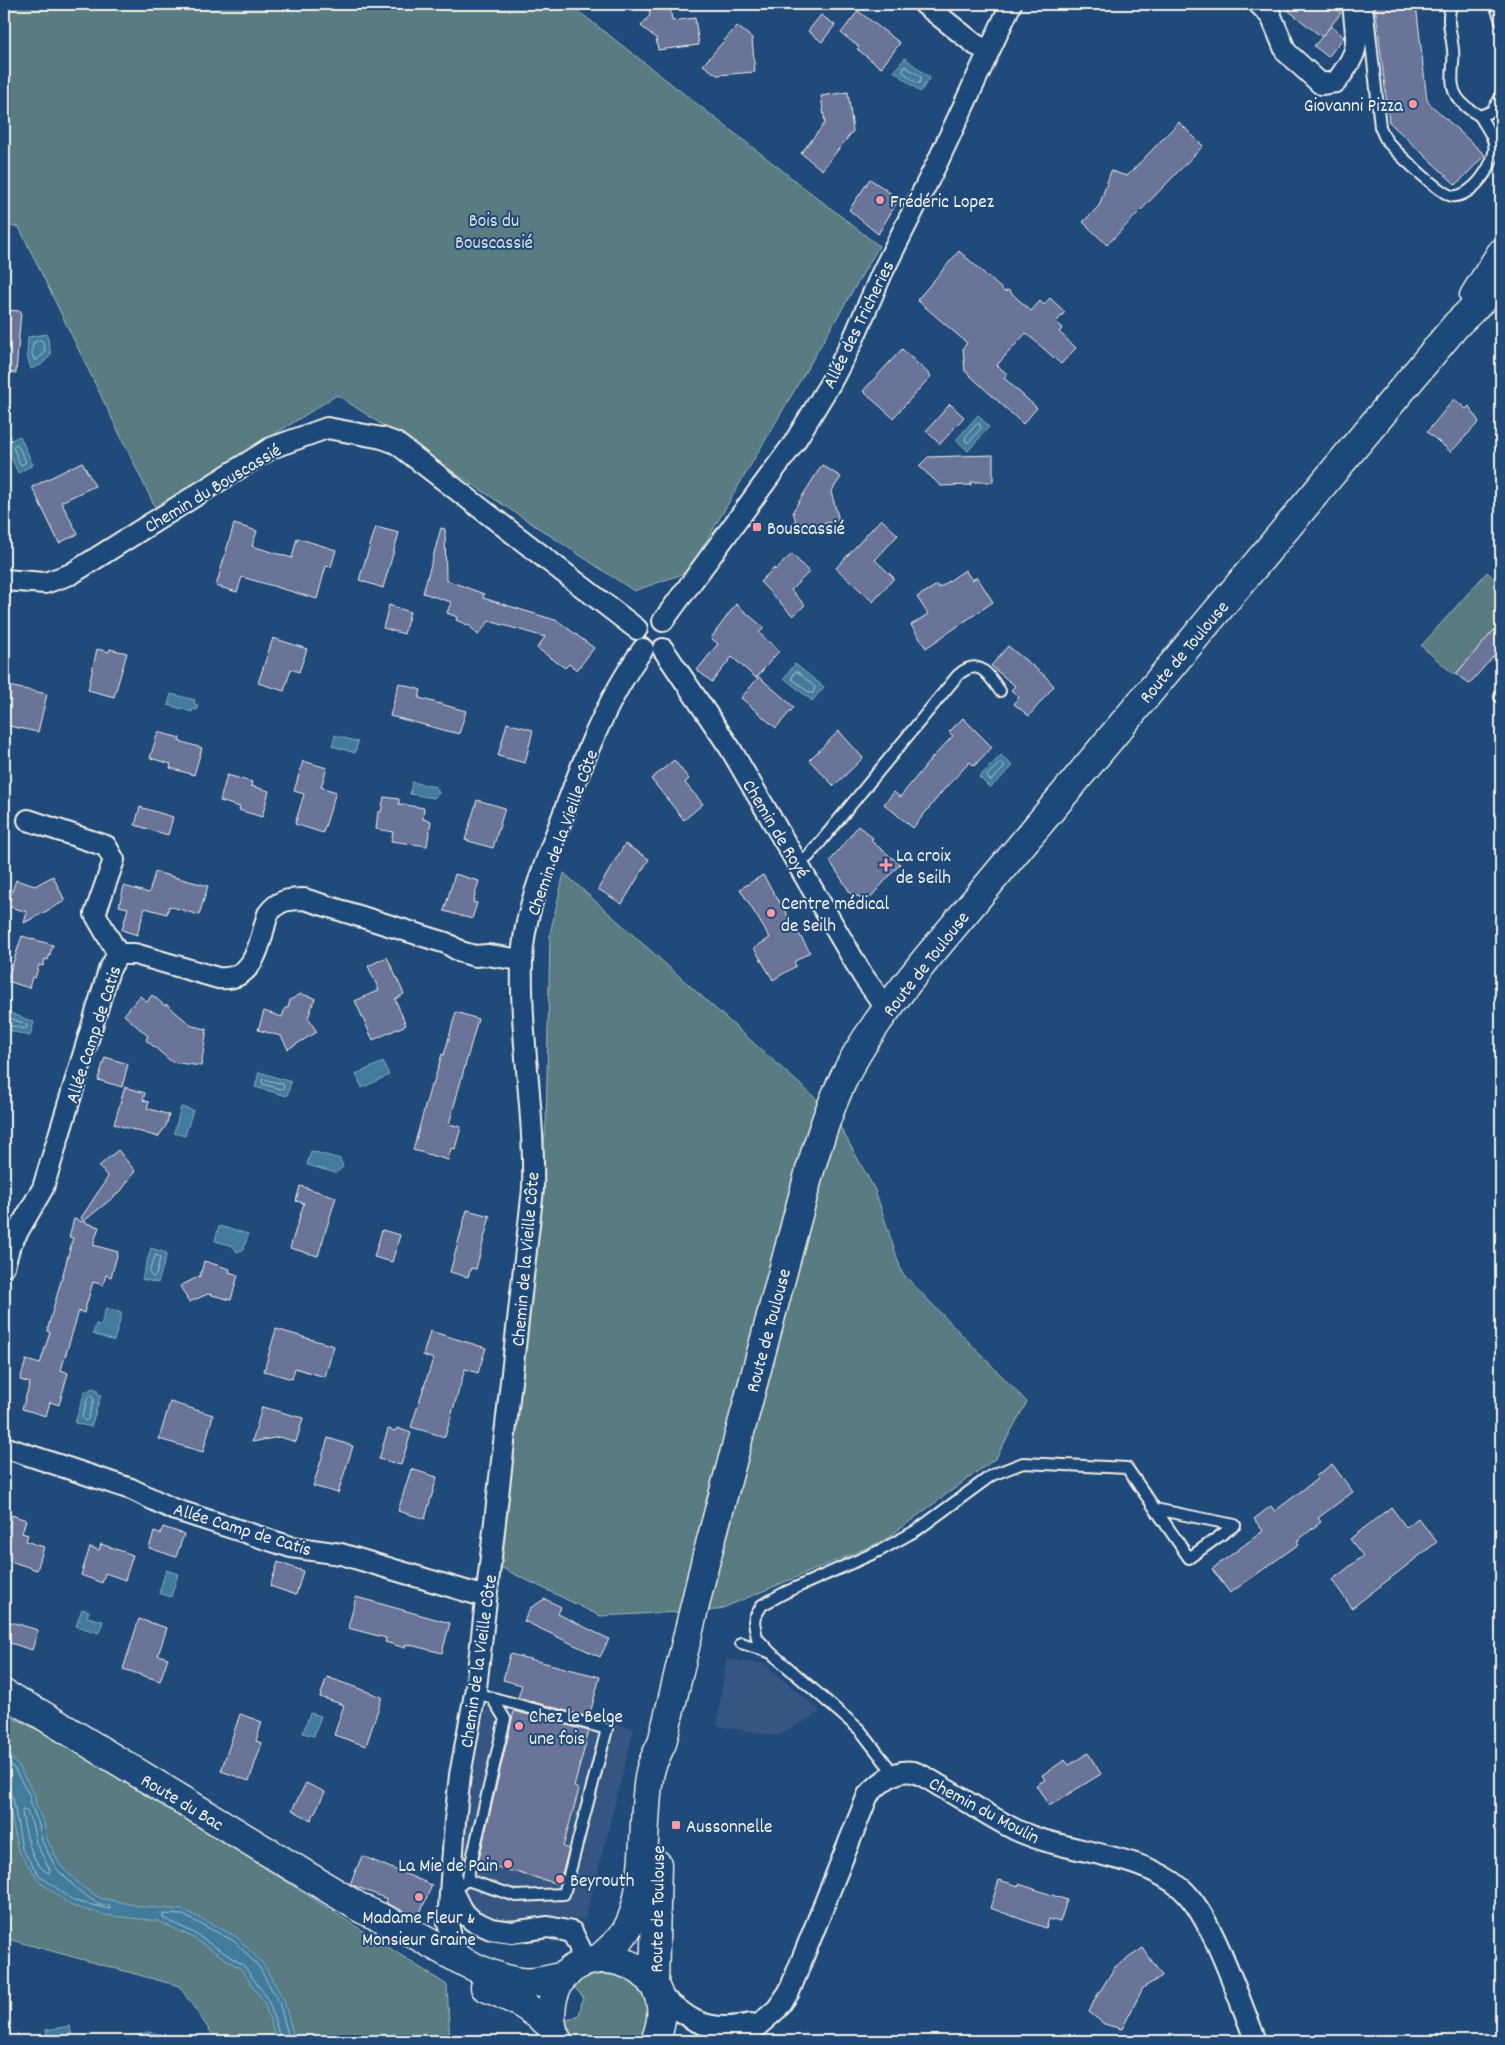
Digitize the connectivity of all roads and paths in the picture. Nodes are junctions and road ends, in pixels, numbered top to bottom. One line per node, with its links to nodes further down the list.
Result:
1 (924, 4): 9 (street)
2 (1011, 4): 9 (street, Allée des Tricheries)
3 (1259, 4): 4 (street)
4 (1353, 4)
5 (1367, 4): 11 (lane)
6 (1452, 4): 11 (lane)
7 (1495, 4): 8 (lane)
8 (1501, 21)
9 (988, 50): 16 (street, Allée des Tricheries)
10 (1501, 97): 11 (lane)
11 (1480, 116)
12 (1501, 253): 14 (main road, Route de Toulouse)
13 (1501, 282): 14 (main road, Route de Toulouse)
14 (1457, 324): 25 (main road, Route de Toulouse)
15 (4, 580): 17 (street, Chemin du Bouscassié)
16 (663, 621): 17 (street); 19 (street)
17 (637, 629): 18 (street)
18 (643, 649): 19 (street); 24 (street, Chemin de la Vieille Côte)
19 (663, 649): 22 (street, Chemin de Royé)
20 (1000, 691): 22 (lane)
21 (28, 820): 23 (street)
22 (798, 863): 25 (street, Chemin de Royé)
23 (118, 954): 24 (street, Allée Camp de Catis); 26 (street, Allée Camp de Catis)
24 (522, 960): 29 (street, Chemin de la Vieille Côte)
25 (887, 1009): 34 (main road, Route de Toulouse)
26 (4, 1266)
27 (4, 1447): 29 (street, Allée Camp de Catis)
28 (1155, 1509): 28 (lane); 31 (lane)
29 (486, 1597): 33 (street, Chemin de la Vieille Côte)
30 (741, 1643): 31 (lane)
31 (770, 1652): 35 (lane)
32 (4, 1694): 37 (main road, Route du Bac)
33 (484, 1695): 36 (street, Chemin de la Vieille Côte); 36 (lane); 36 (lane)
34 (662, 1743): 39 (main road, Route de Toulouse); 40 (main road, Route de Toulouse)
35 (894, 1774): 41 (street); 45 (street, Chemin du Moulin)
36 (459, 1885): 38 (street, Chemin de la Vieille Côte); 39 (street)
37 (362, 1909): 38 (main road, Route du Bac); 42 (main road, Route du Bac)
38 (460, 1959): 39 (main road, Route du Bac)
39 (582, 1966): 40 (main road); 42 (main road)
40 (657, 1990): 41 (street); 43 (main road, Route de Toulouse)
41 (763, 2022): 44 (street)
42 (555, 2034)
43 (655, 2041)
44 (727, 2041)
45 (1256, 2041)

